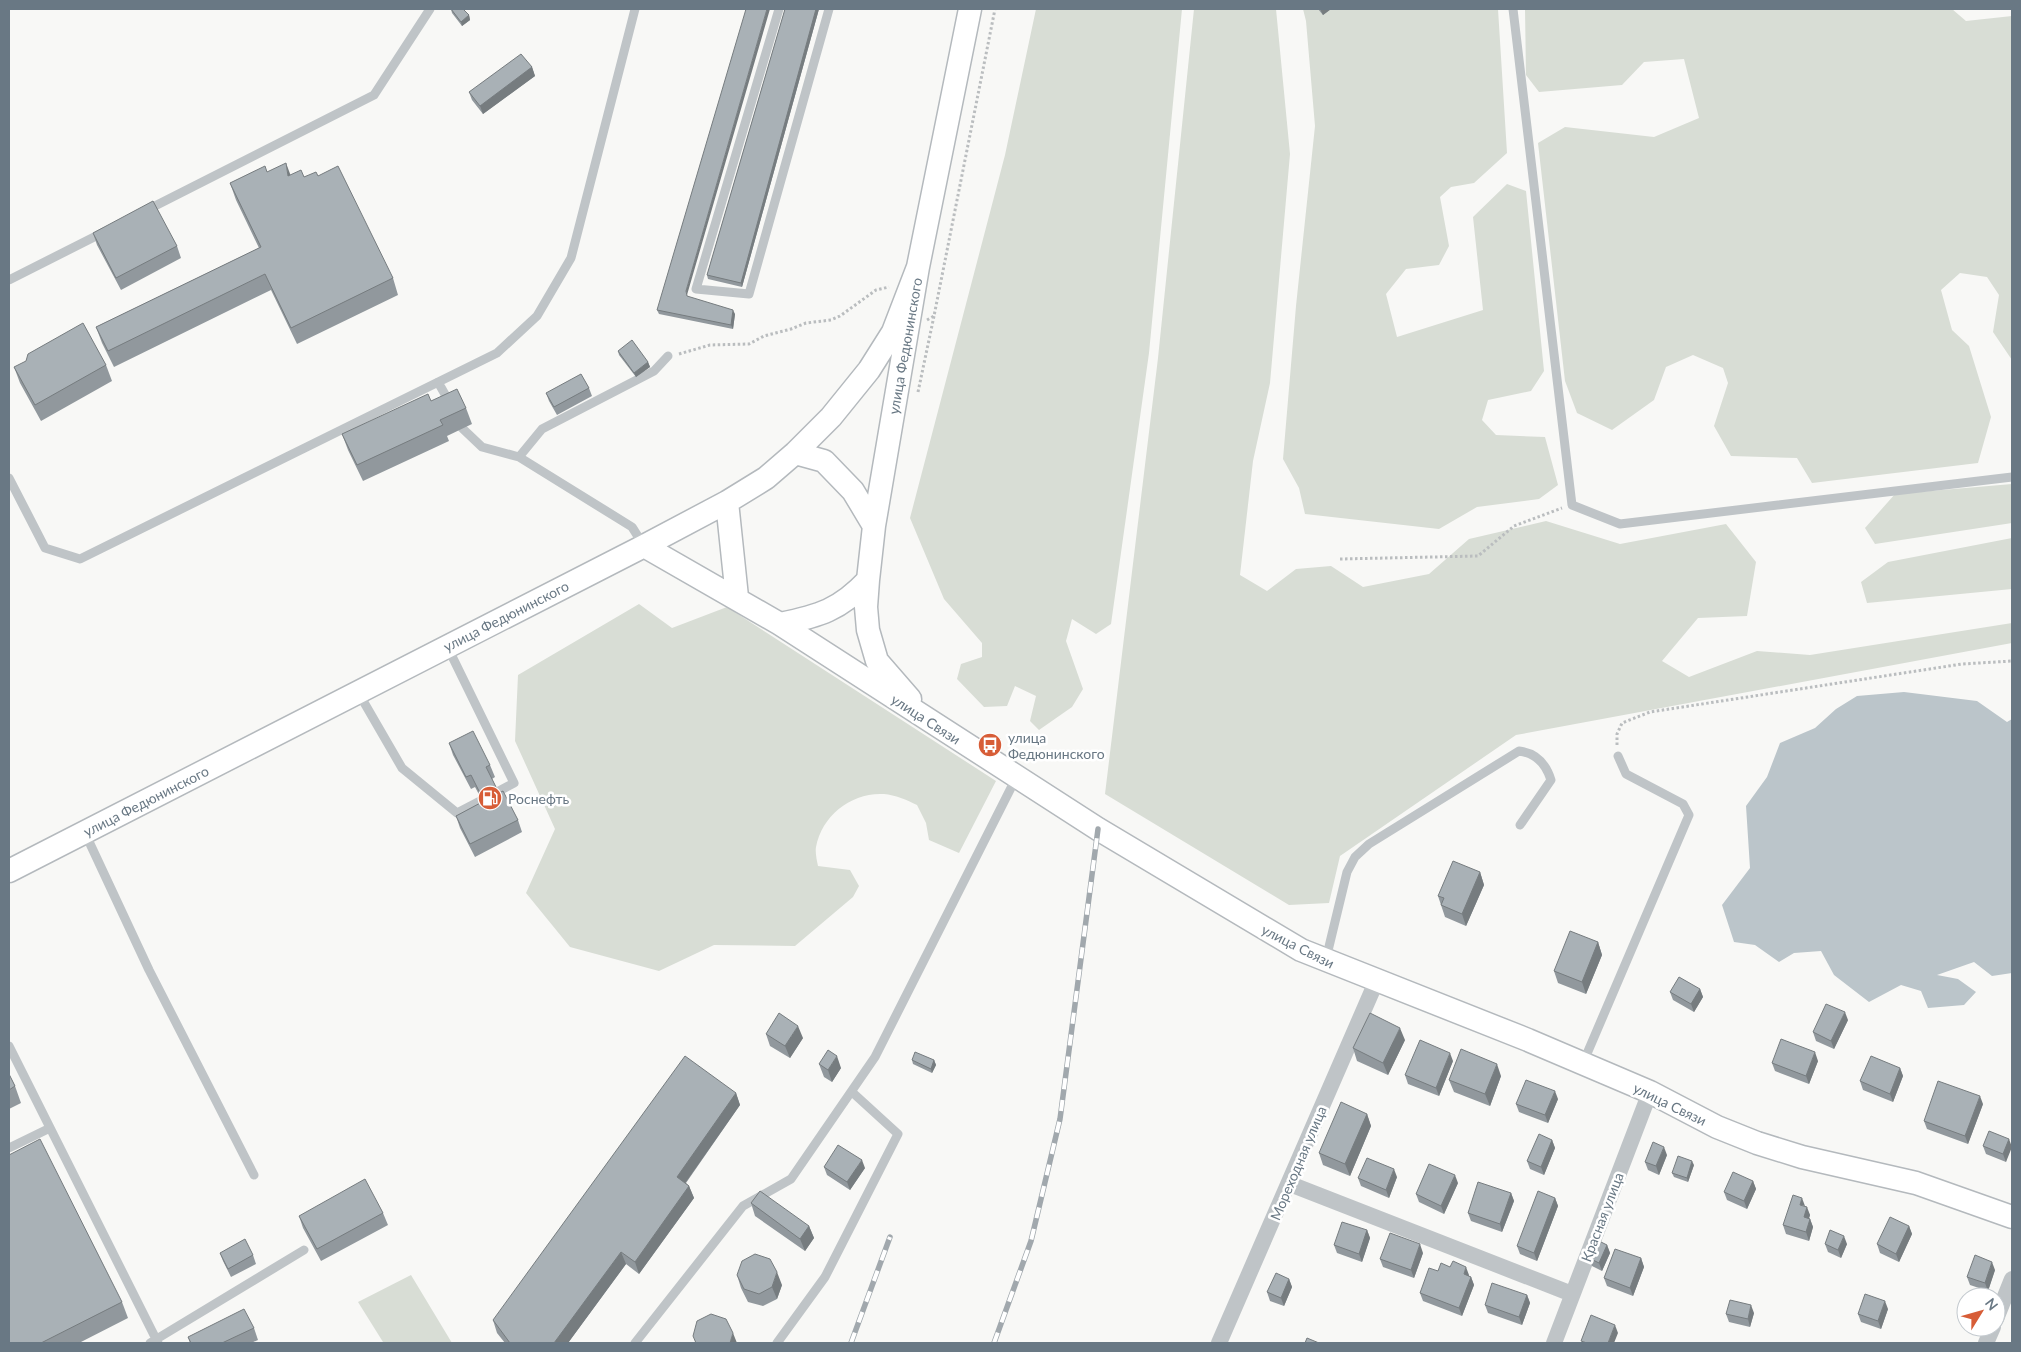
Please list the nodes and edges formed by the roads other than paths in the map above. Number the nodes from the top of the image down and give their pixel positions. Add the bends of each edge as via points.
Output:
1 (430, 9) edge
2 (635, 9) edge
3 (780, 9) edge
4 (828, 9) edge
5 (970, 9) edge
6 (1512, 9) edge
7 (134, 217) edge
8 (116, 226) edge
9 (918, 267) junction
10 (9, 280) edge
11 (668, 356) road end
12 (438, 382) junction
13 (453, 410) edge
14 (462, 428) edge
15 (795, 454) junction
16 (519, 457) junction
17 (2012, 477) edge
18 (9, 478) edge
19 (727, 502) junction
20 (874, 526) junction
21 (644, 546) junction
22 (868, 580) junction
23 (737, 597) junction
24 (780, 624) junction
25 (447, 646) junction
26 (358, 691) junction
27 (939, 728) junction
28 (1618, 756) road end
29 (1016, 778) junction
30 (497, 792) edge
31 (482, 800) edge
32 (1520, 825) dead end
33 (85, 832) junction
34 (9, 871) edge
35 (1326, 962) junction
36 (1376, 982) junction
37 (9, 1046) edge
38 (1583, 1064) junction
39 (852, 1092) junction
40 (1650, 1092) junction
41 (50, 1128) junction
42 (9, 1148) edge
43 (254, 1174) dead end
44 (1290, 1184) junction
45 (2012, 1217) edge
46 (304, 1250) dead end
47 (2012, 1279) edge
48 (1572, 1294) junction
49 (2006, 1294) edge
50 (155, 1342) edge
51 (635, 1343) edge
52 (777, 1343) edge
53 (1219, 1343) edge
54 (1554, 1343) edge

1 - 7 lane via 374,95
2 - 12 lane via 571,258 537,316 497,353
3 - 4 lane via 696,289 749,294
5 - 9 main road, улица Федюнинского
6 - 17 lane via 1572,505 1620,524
8 - 10 lane
9 - 15 main road, улица Федюнинского via 892,332 869,370
9 - 20 main road, улица Федюнинского
11 - 16 lane via 654,371 542,429
12 - 13 lane
12 - 18 lane via 80,559 45,548
14 - 16 lane via 482,447
15 - 19 main road, улица Федюнинского via 766,478
15 - 20 main road via 824,461 853,491
16 - 21 lane via 632,527
19 - 21 main road, улица Федюнинского
19 - 23 main road
20 - 22 main road, улица Федюнинского
21 - 23 main road, улица Связи
21 - 25 main road, улица Федюнинского
22 - 24 main road via 852,598 834,608
22 - 27 main road, улица Федюнинского via 866,607 878,661 895,684
23 - 24 main road, улица Связи
24 - 27 main road, улица Связи
25 - 26 main road, улица Федюнинского
25 - 30 lane via 514,783
26 - 31 lane via 402,768 457,813
26 - 33 main road, улица Федюнинского
27 - 29 main road, улица Связи
28 - 38 lane via 1626,774 1683,804 1689,814
29 - 35 main road, улица Связи via 1225,907
29 - 39 lane via 875,1057
32 - 35 lane via 1552,780 1547,767 1531,752 1519,751 1368,844 1355,857 1347,872
33 - 34 main road, улица Федюнинского
33 - 43 lane via 148,970
35 - 36 main road, улица Связи
36 - 38 main road, улица Связи
36 - 44 street, Мореходная улица
37 - 41 lane
38 - 40 main road, улица Связи
39 - 51 lane via 791,1179 742,1206
39 - 52 lane via 898,1134 825,1277
40 - 45 main road, улица Связи via 1717,1127 1757,1143 1916,1183
40 - 48 street, Красная улица
41 - 42 lane
41 - 50 lane
44 - 48 street
44 - 53 street, Мореходная улица
46 - 50 lane
47 - 49 street
48 - 54 street, Красная улица

